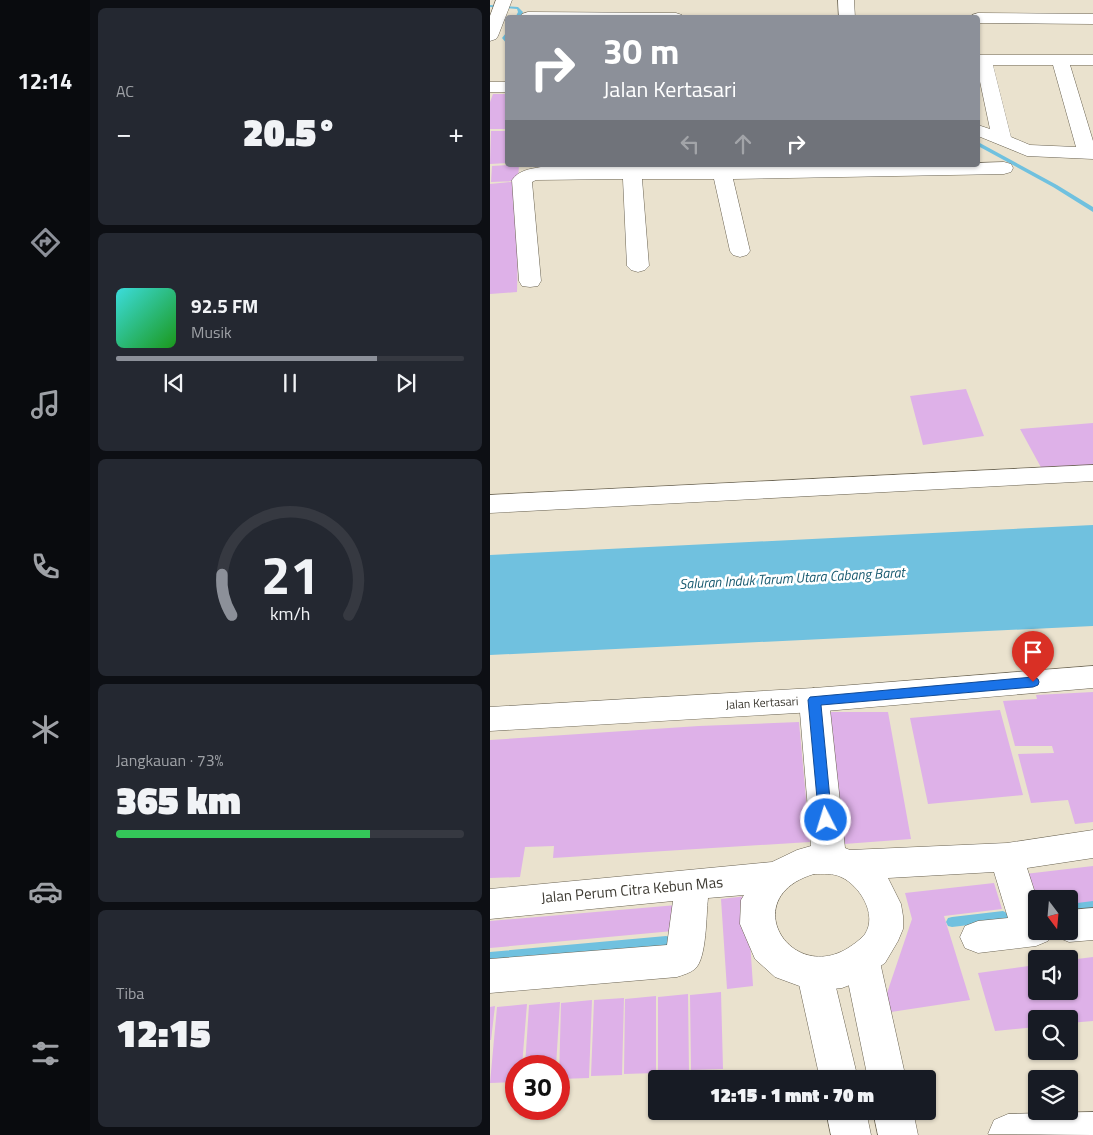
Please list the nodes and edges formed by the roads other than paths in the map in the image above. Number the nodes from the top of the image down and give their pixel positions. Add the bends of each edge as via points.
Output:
1 (677, 0) edge
2 (846, 0) edge
3 (1016, 0) edge
4 (499, 9) edge
5 (675, 15) edge
6 (847, 15) edge
7 (980, 18) edge
8 (1021, 18) junction
9 (1093, 19) edge
10 (490, 36) edge
11 (980, 60) edge
12 (1034, 60) junction
13 (1060, 60) junction
14 (1093, 60) edge
15 (490, 87) edge
16 (505, 88) edge
17 (980, 131) edge
18 (1002, 139) junction
19 (1090, 152) edge
20 (857, 167) edge
21 (1004, 168) dead end
22 (645, 170) edge
23 (722, 172) junction
24 (740, 251) dead end
25 (638, 266) dead end
26 (530, 281) dead end
27 (1093, 473) edge
28 (490, 504) edge
29 (1093, 677) edge
30 (814, 700) junction
31 (490, 719) edge
32 (1093, 844) edge
33 (1007, 856) junction
34 (840, 862) junction
35 (773, 877) junction
36 (692, 884) junction
37 (490, 904) edge
38 (1028, 916) edge
39 (1093, 924) edge
40 (1078, 925) edge
41 (1028, 931) edge
42 (978, 937) dead end
43 (862, 962) junction
44 (815, 975) junction
45 (490, 976) edge
46 (837, 1070) edge
47 (884, 1070) edge
48 (848, 1120) edge
49 (895, 1120) edge
50 (1093, 1132) edge
51 (1008, 1134) dead end
52 (851, 1135) edge
53 (898, 1135) edge

1 - 5 street
2 - 6 street
3 - 8 street
4 - 10 street
7 - 8 street
8 - 9 street
8 - 12 street
11 - 12 street
11 - 18 street
12 - 13 street
13 - 14 street
13 - 19 street
15 - 16 street
17 - 18 street
18 - 19 street via 1027,150
20 - 21 street
20 - 23 street
22 - 23 street
22 - 25 street
22 - 26 street via 541,173 522,180
23 - 24 street
27 - 28 street
29 - 30 street, Jalan Kertasari
30 - 31 street, Jalan Kertasari
30 - 34 street
32 - 33 street, Jalan Perum Citra Kebun Mas
33 - 34 street, Jalan Perum Citra Kebun Mas
33 - 38 street
34 - 35 street, Jalan Perum Citra Kebun Mas via 809,860
34 - 43 street, Jalan Perum Citra Kebun Mas via 867,876 880,892 886,910 885,929 877,947
35 - 36 street, Jalan Perum Citra Kebun Mas
35 - 44 street, Jalan Perum Citra Kebun Mas via 762,892 756,910 757,928 765,946 780,960
36 - 37 street, Jalan Perum Citra Kebun Mas
36 - 45 street via 684,956 677,961
39 - 40 street
41 - 42 street
43 - 44 street, Jalan Perum Citra Kebun Mas via 842,971
43 - 47 street
44 - 46 street
48 - 52 street
49 - 53 street
50 - 51 street

